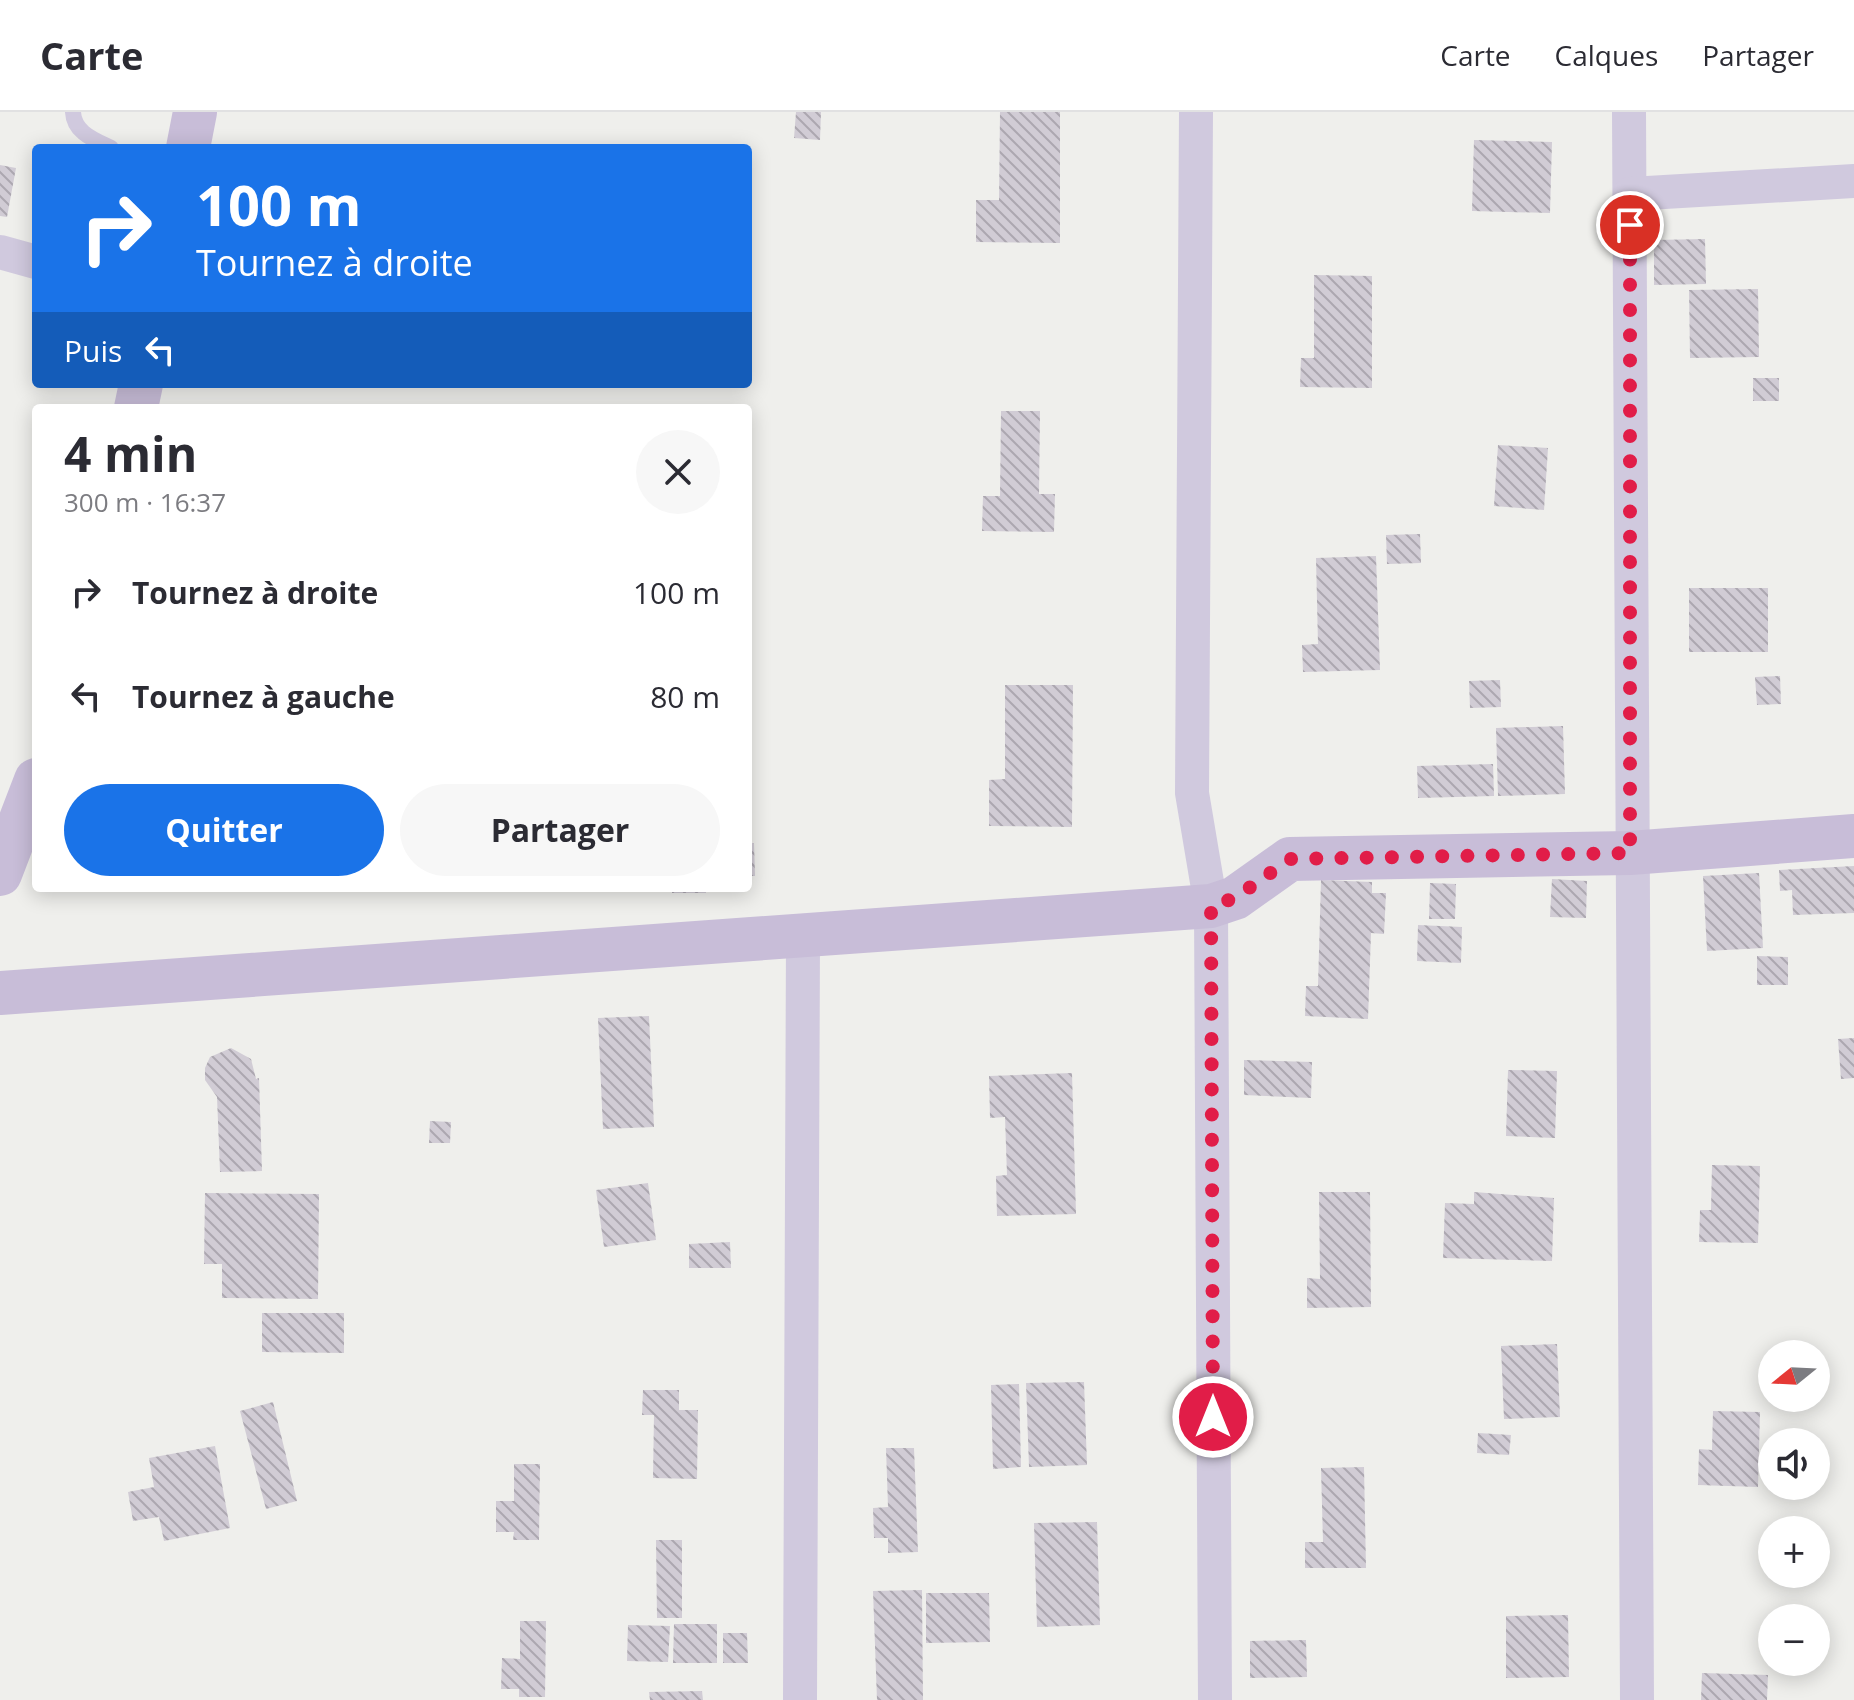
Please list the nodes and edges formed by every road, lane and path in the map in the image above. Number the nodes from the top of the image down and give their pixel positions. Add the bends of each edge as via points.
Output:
1 (73, 112) edge
2 (195, 112) edge
3 (1196, 112) edge
4 (1629, 112) edge
5 (102, 144) edge
6 (189, 144) edge
7 (1854, 181) edge
8 (1630, 194) junction
9 (0, 252) edge
10 (32, 261) edge
11 (32, 790) edge
12 (1854, 836) edge
13 (1630, 853) junction
14 (0, 874) edge
15 (1211, 906) junction
16 (803, 938) junction
17 (0, 993) edge
18 (800, 1700) edge
19 (1215, 1700) edge
20 (1637, 1700) edge

1 - 5 lane via 85,136
2 - 6 street
3 - 15 street via 1192,793
4 - 8 street
7 - 8 street
8 - 13 street
9 - 10 street
11 - 14 street
12 - 13 street
13 - 15 street via 1290,859 1235,898
13 - 20 street
15 - 16 street
15 - 19 street
16 - 17 street
16 - 18 street

